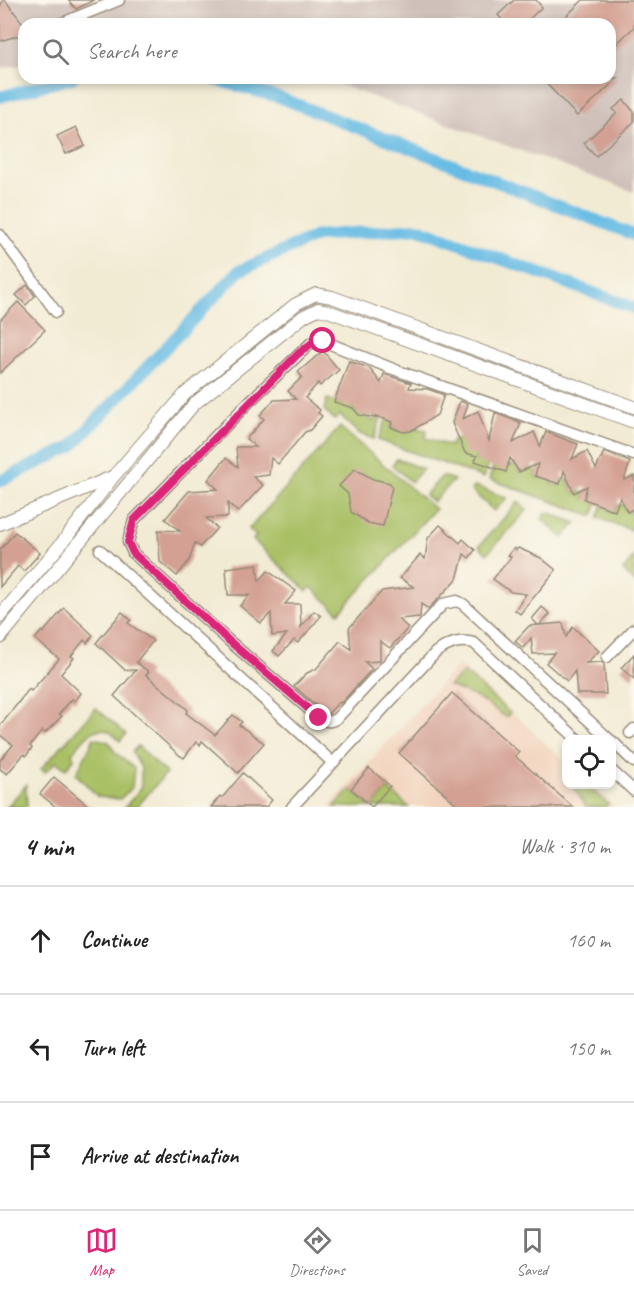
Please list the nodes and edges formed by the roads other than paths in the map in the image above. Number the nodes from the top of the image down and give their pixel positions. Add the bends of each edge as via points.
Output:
1 (119, 0) edge
2 (75, 18) edge
3 (0, 235) edge
4 (56, 312) dead end
5 (634, 407) edge
6 (634, 422) edge
7 (634, 455) edge
8 (136, 474) junction
9 (113, 477) junction
10 (0, 524) edge
11 (100, 550) dead end
12 (0, 616) edge
13 (634, 629) edge
14 (0, 638) edge
15 (228, 640) junction
16 (214, 655) junction
17 (608, 657) dead end
18 (573, 735) edge
19 (605, 735) edge
20 (616, 745) edge
21 (332, 762) junction
22 (634, 762) edge
23 (616, 775) edge
24 (634, 791) edge
25 (292, 807) edge

1 - 2 street
3 - 4 street
5 - 9 street via 316,294 296,304 185,394
6 - 8 street via 318,309 194,404
7 - 15 street via 323,341 312,343 134,520 129,534 133,553
8 - 9 street
8 - 14 street
9 - 10 street
9 - 12 street
11 - 16 street
13 - 17 street
15 - 16 street
15 - 19 street via 319,718 332,722 443,604 457,601
16 - 21 street
18 - 21 street via 474,643 464,641 436,652
20 - 22 street
21 - 25 street
23 - 24 street

